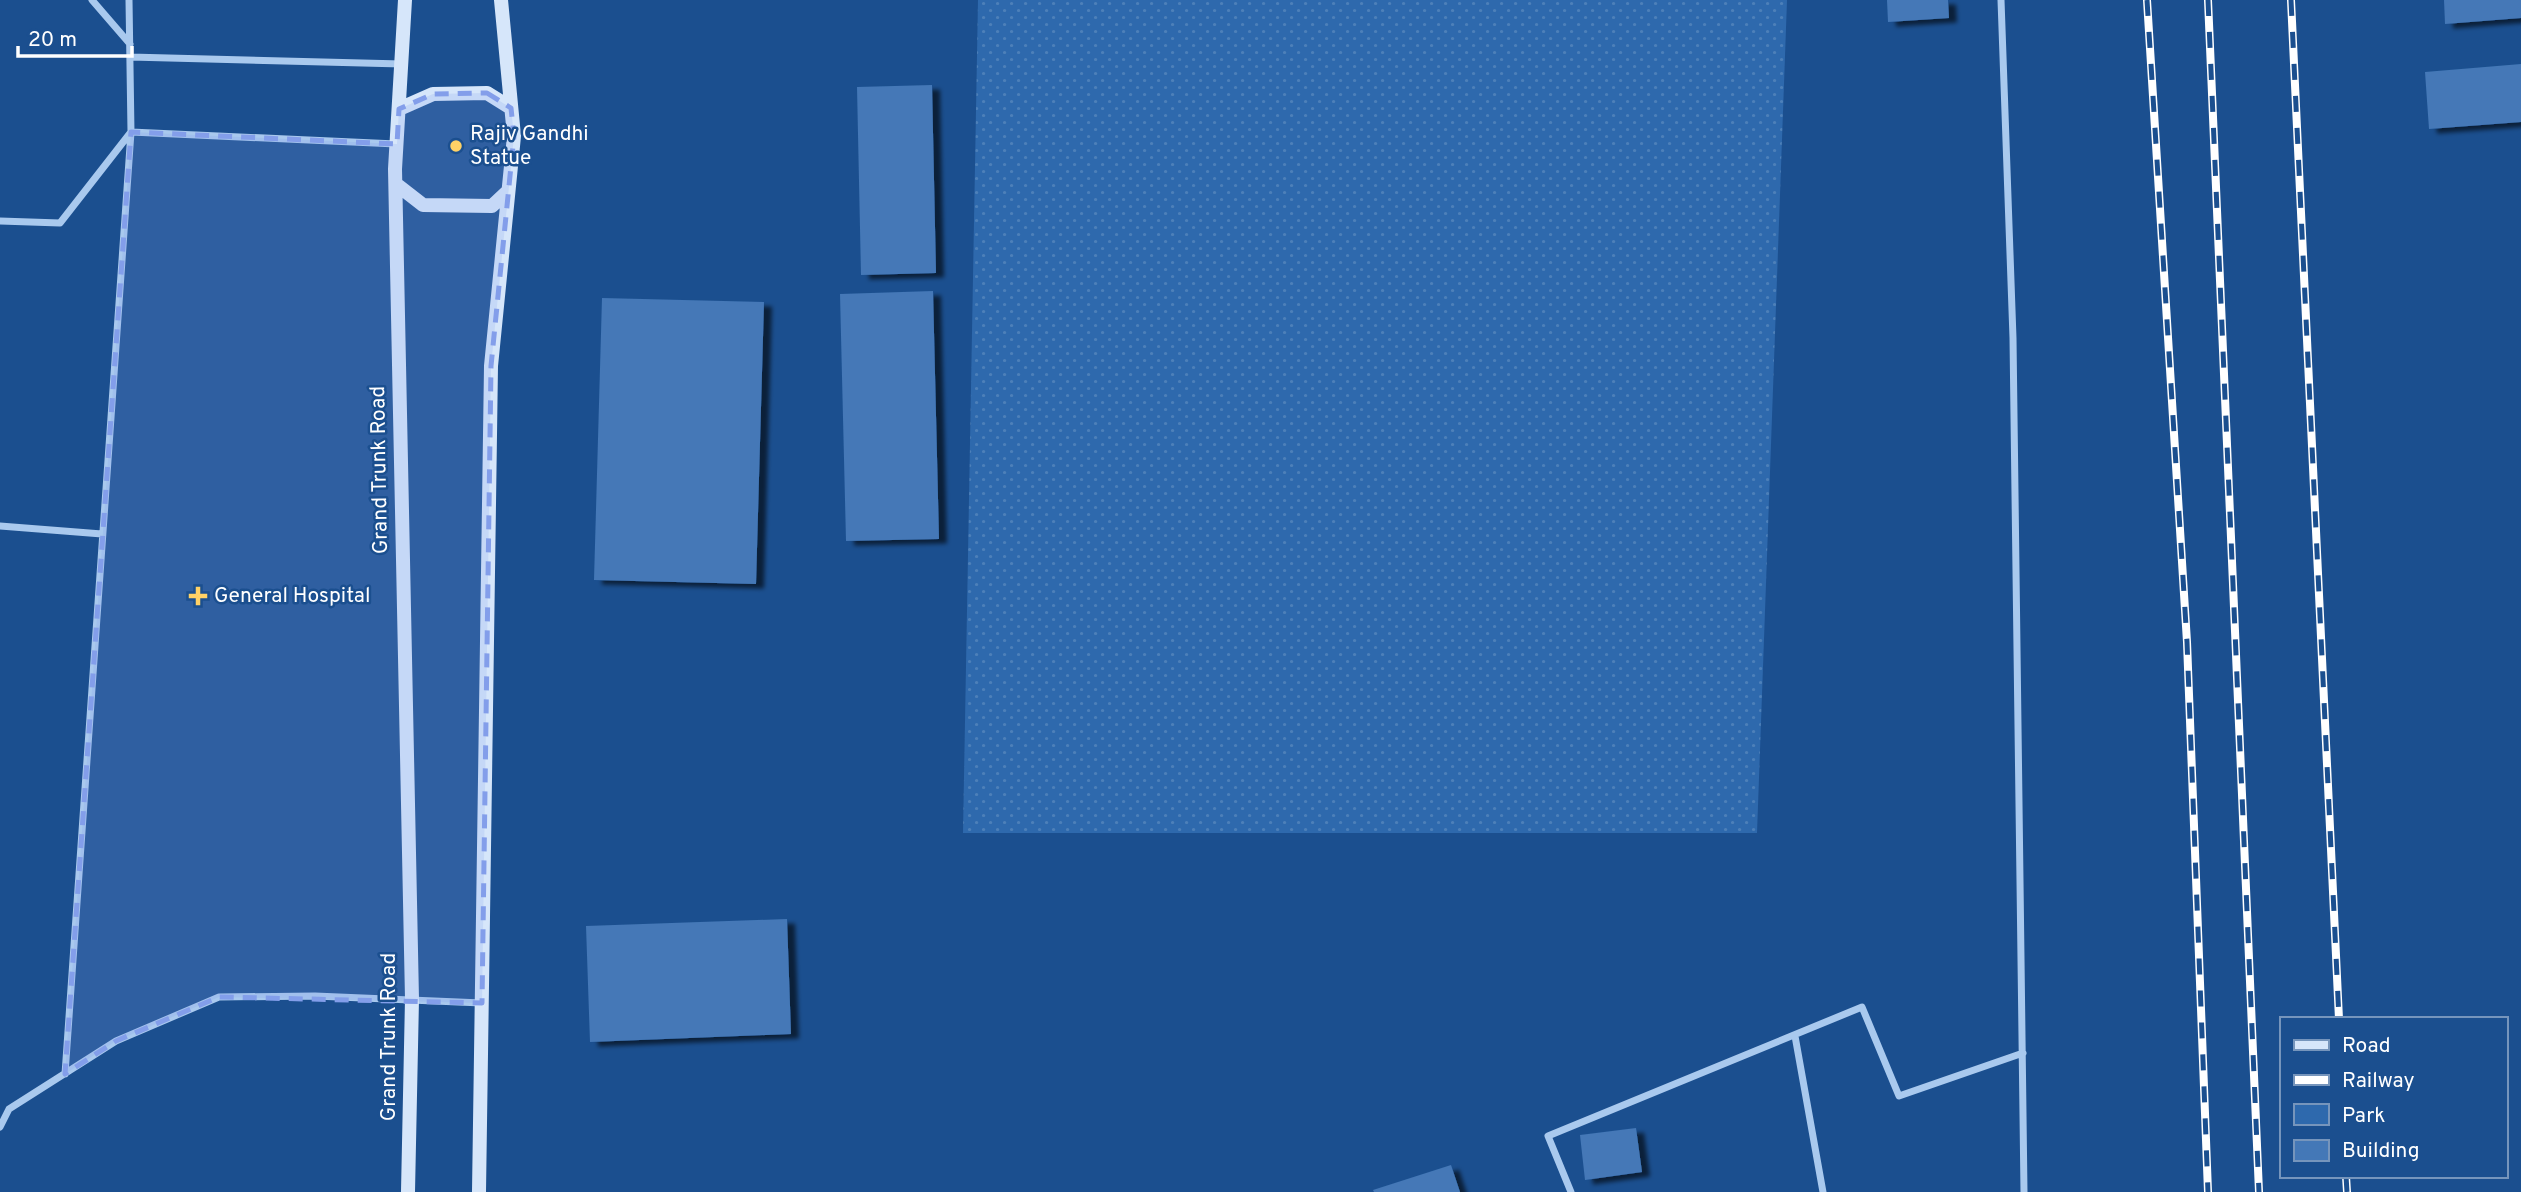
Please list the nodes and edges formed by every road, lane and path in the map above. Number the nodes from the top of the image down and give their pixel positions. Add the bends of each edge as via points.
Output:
1 (92, 0) edge
2 (129, 0) edge
3 (405, 0) edge
4 (501, 0) edge
5 (2001, 0) edge
6 (130, 44) junction
7 (130, 57) junction
8 (402, 64) junction
9 (511, 108) junction
10 (399, 109) junction
11 (131, 132) junction
12 (397, 144) junction
13 (396, 184) junction
14 (508, 191) junction
15 (0, 221) edge
16 (0, 526) edge
17 (102, 534) junction
18 (412, 999) junction
19 (482, 1003) junction
20 (1795, 1036) junction
21 (2023, 1053) junction
22 (65, 1074) junction
23 (0, 1127) edge
24 (408, 1192) edge
25 (479, 1192) edge
26 (1572, 1192) edge
27 (1823, 1192) edge
28 (2025, 1192) edge

1 - 6 street
2 - 6 street
3 - 8 main road, Grand Trunk Road
4 - 9 main road
5 - 21 street via 2013,338
6 - 7 street
7 - 8 street
7 - 11 street
8 - 10 main road, Grand Trunk Road
9 - 10 main road via 487,93 433,94
9 - 14 main road via 514,136
10 - 12 main road, Grand Trunk Road
11 - 12 street
11 - 15 street via 60,223
11 - 17 street
12 - 13 main road, Grand Trunk Road
13 - 14 main road via 423,205 492,206
13 - 18 main road, Grand Trunk Road
14 - 19 main road via 491,366
16 - 17 street
17 - 22 street
18 - 19 street
18 - 22 street via 219,997 116,1041
18 - 24 main road, Grand Trunk Road
19 - 25 main road
20 - 21 street via 1862,1007 1899,1096
20 - 26 street via 1548,1136
20 - 27 street
21 - 28 street
22 - 23 street via 9,1110

